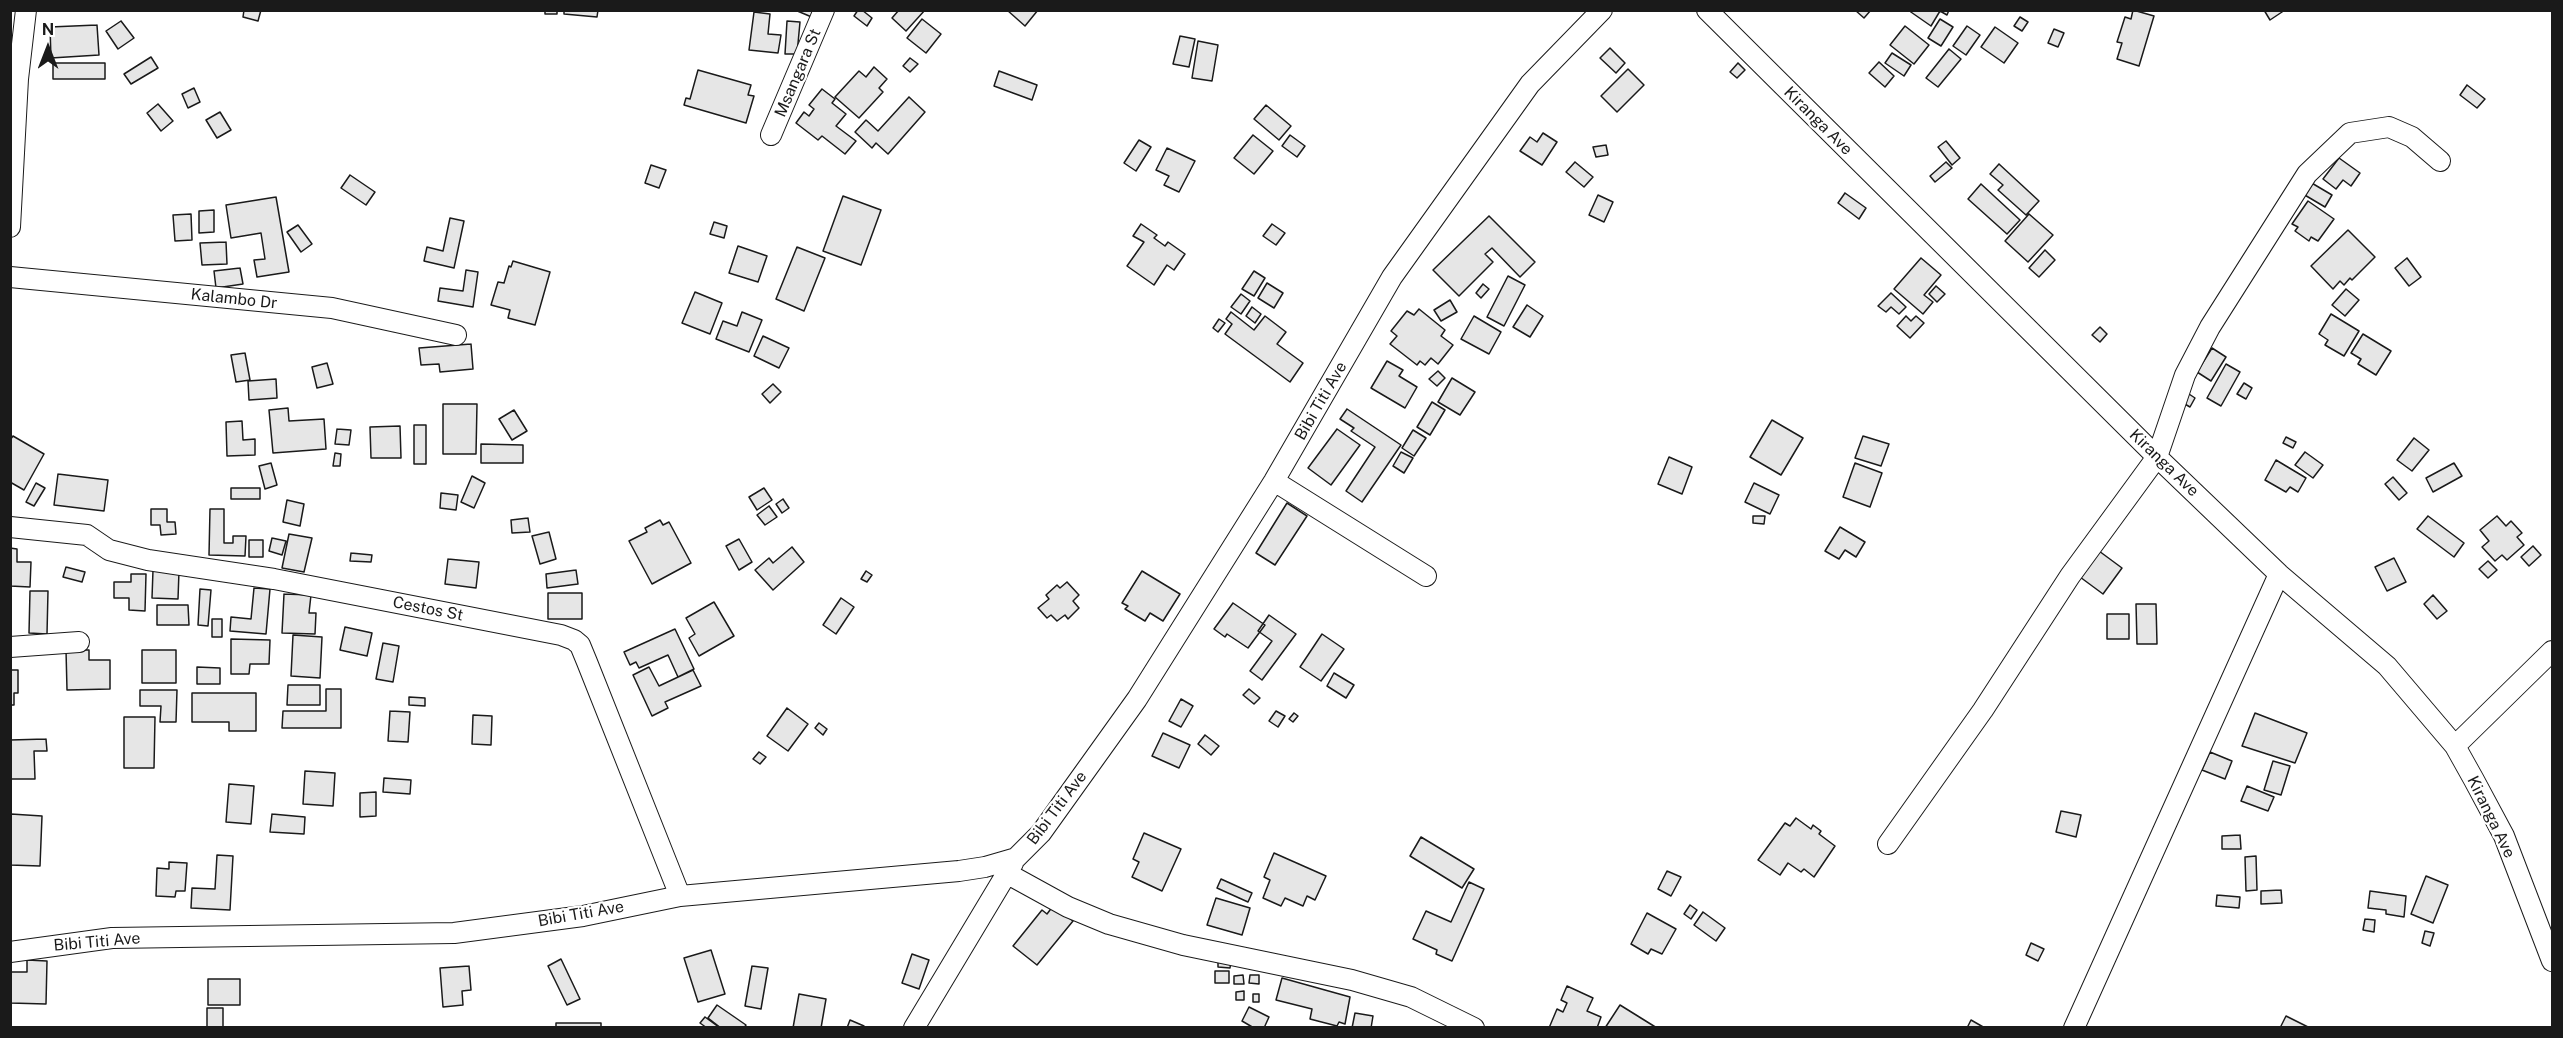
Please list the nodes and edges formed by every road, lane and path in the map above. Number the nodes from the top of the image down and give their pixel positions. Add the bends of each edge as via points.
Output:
1 (26, 10) edge
2 (824, 10) edge
3 (1602, 10) edge
4 (1707, 10) edge
5 (771, 135) dead end
6 (2440, 160) dead end
7 (10, 227) edge
8 (10, 277) edge
9 (456, 335) dead end
10 (2157, 457) junction
11 (1274, 481) junction
12 (10, 527) edge
13 (2279, 574) junction
14 (1426, 576) dead end
15 (80, 642) dead end
16 (10, 647) edge
17 (2553, 651) edge
18 (2455, 746) junction
19 (1888, 844) dead end
20 (1012, 866) junction
21 (680, 896) junction
22 (10, 952) edge
23 (2553, 961) edge
24 (914, 1028) edge
25 (1474, 1028) edge
26 (2074, 1028) edge

1 - 7 street
2 - 5 street, Msangara St
3 - 11 street, Bibi Titi Ave via 1530,84 1428,224 1392,277
4 - 10 street, Kiranga Ave
6 - 10 street via 2412,137 2389,127 2350,133 2307,174 2205,336 2185,375
8 - 9 street, Kalambo Dr via 332,309
10 - 13 street, Kiranga Ave
10 - 19 street via 2070,576 1983,710
11 - 14 street
11 - 20 street, Bibi Titi Ave via 1137,699 1041,833
12 - 21 street, Cestos St via 87,535 109,550 148,560 274,579 574,640 588,662
13 - 18 street, Kiranga Ave via 2387,666
13 - 26 street
15 - 16 street
17 - 18 street
18 - 23 street, Kiranga Ave via 2504,837
20 - 21 street, Bibi Titi Ave
20 - 24 street
20 - 25 street via 1068,907 1109,924 1183,945 1352,980 1411,998
21 - 22 street, Bibi Titi Ave via 583,916 454,933 112,938

